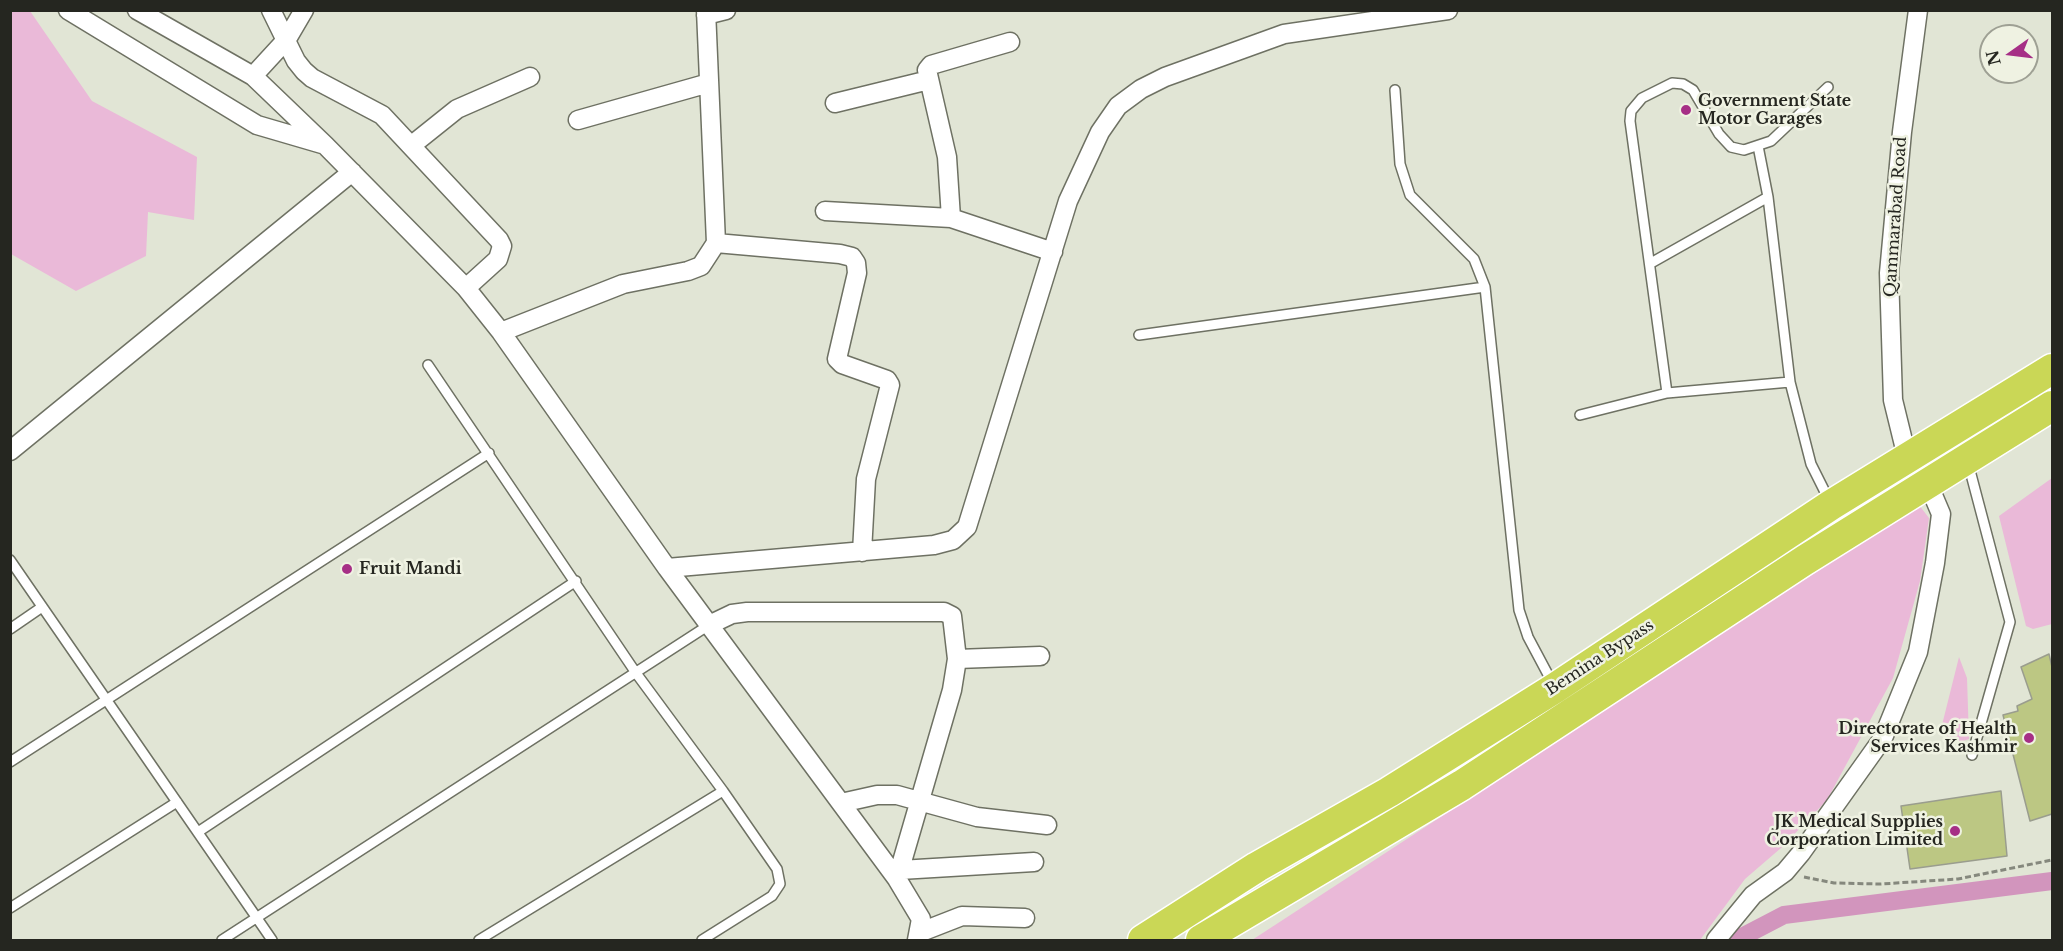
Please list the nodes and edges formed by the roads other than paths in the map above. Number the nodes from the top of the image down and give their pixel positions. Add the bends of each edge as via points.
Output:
1 (68, 10) edge
2 (137, 10) edge
3 (270, 10) edge
4 (304, 10) edge
5 (726, 10) edge
6 (1448, 10) edge
7 (1918, 10) edge
8 (706, 13) edge
9 (287, 39) junction
10 (1010, 42) dead end
11 (253, 76) junction
12 (530, 77) dead end
13 (929, 80) junction
14 (709, 83) junction
15 (1828, 87) dead end
16 (1395, 90) dead end
17 (835, 103) dead end
18 (579, 120) dead end
19 (412, 145) junction
20 (326, 146) junction
21 (1758, 146) junction
22 (352, 172) junction
23 (1768, 197) junction
24 (825, 211) dead end
25 (951, 218) junction
26 (716, 243) junction
27 (1053, 252) junction
28 (1651, 263) junction
29 (1485, 287) junction
30 (466, 288) junction
31 (501, 332) junction
32 (1139, 335) dead end
33 (428, 365) dead end
34 (2052, 369) edge
35 (1790, 382) junction
36 (1667, 393) junction
37 (2052, 406) edge
38 (1580, 415) dead end
39 (10, 451) edge
40 (489, 453) junction
41 (1912, 455) junction
42 (1966, 458) junction
43 (1927, 481) junction
44 (1831, 505) junction
45 (862, 552) junction
46 (10, 560) edge
47 (667, 568) junction
48 (576, 580) junction
49 (42, 607) junction
50 (710, 625) junction
51 (10, 629) edge
52 (1040, 656) dead end
53 (957, 659) junction
54 (636, 673) junction
55 (1555, 688) junction
56 (106, 699) junction
57 (1971, 755) dead end
58 (10, 762) edge
59 (723, 791) junction
60 (919, 800) junction
61 (177, 802) junction
62 (841, 803) junction
63 (1047, 825) dead end
64 (198, 832) junction
65 (1034, 862) dead end
66 (898, 875) junction
67 (10, 908) edge
68 (1025, 918) dead end
69 (257, 919) junction
70 (919, 936) edge
71 (222, 940) edge
72 (272, 940) edge
73 (479, 940) edge
74 (702, 940) edge
75 (1143, 940) edge
76 (1200, 940) edge
77 (1716, 940) edge

1 - 20 street via 257,125
2 - 11 street
3 - 9 street
4 - 9 street
5 - 8 street
6 - 27 street via 1284,34 1201,62 1140,89 1118,106 1100,132 1068,201
7 - 41 street, Qammarabad Road via 1889,273 1893,400 1904,445
8 - 14 street
9 - 11 street
9 - 19 street via 297,62 312,78 371,107
10 - 13 street via 931,65 927,70
11 - 20 street
12 - 19 street via 457,109
13 - 17 street
13 - 25 street via 947,157
14 - 18 street
14 - 26 street
15 - 21 lane via 1783,132
16 - 29 lane via 1400,164 1410,195 1474,259
19 - 30 street via 502,246 498,259
20 - 22 street
21 - 23 lane
21 - 28 lane via 1744,150 1731,147 1693,90 1683,84 1672,83 1636,103 1630,121
22 - 30 street
22 - 39 street
23 - 28 lane
23 - 35 lane
24 - 25 street
25 - 27 street
26 - 31 street via 696,269 623,284
26 - 45 street via 840,254 852,257 856,263 837,359 887,380 890,385 866,479
27 - 45 street via 967,527 953,540 933,546
28 - 36 lane
29 - 32 lane
29 - 55 lane via 1519,610 1528,637
30 - 31 street
31 - 47 street
33 - 40 lane
34 - 41 highway, Bemina Bypass
35 - 36 lane
35 - 44 lane via 1811,464
36 - 38 lane
37 - 42 highway, Bemina Bypass
40 - 48 lane
40 - 56 lane
41 - 44 highway, Bemina Bypass
42 - 43 highway, Bemina Bypass
42 - 57 lane via 2010,622
43 - 76 highway, Bemina Bypass via 1462,785
43 - 77 street via 1941,514 1935,564 1918,652 1883,738 1785,872 1752,895
44 - 55 highway, Bemina Bypass
45 - 47 street
46 - 49 lane
47 - 50 street
48 - 54 lane
48 - 64 lane
49 - 51 lane
49 - 56 lane
50 - 53 street via 732,614 747,612 944,612 952,616
50 - 54 lane
50 - 62 street
52 - 53 street
53 - 60 street via 942,732
54 - 59 lane
54 - 69 lane
55 - 75 highway, Bemina Bypass
56 - 58 lane
56 - 61 lane
59 - 73 lane
59 - 74 lane via 777,869 780,884 772,896
60 - 62 street via 877,795
60 - 63 street via 977,818
60 - 66 street
61 - 64 lane
61 - 67 lane
62 - 66 street
64 - 69 lane
65 - 66 street
66 - 70 street via 921,920
68 - 70 street via 962,916
69 - 71 lane
69 - 72 lane

